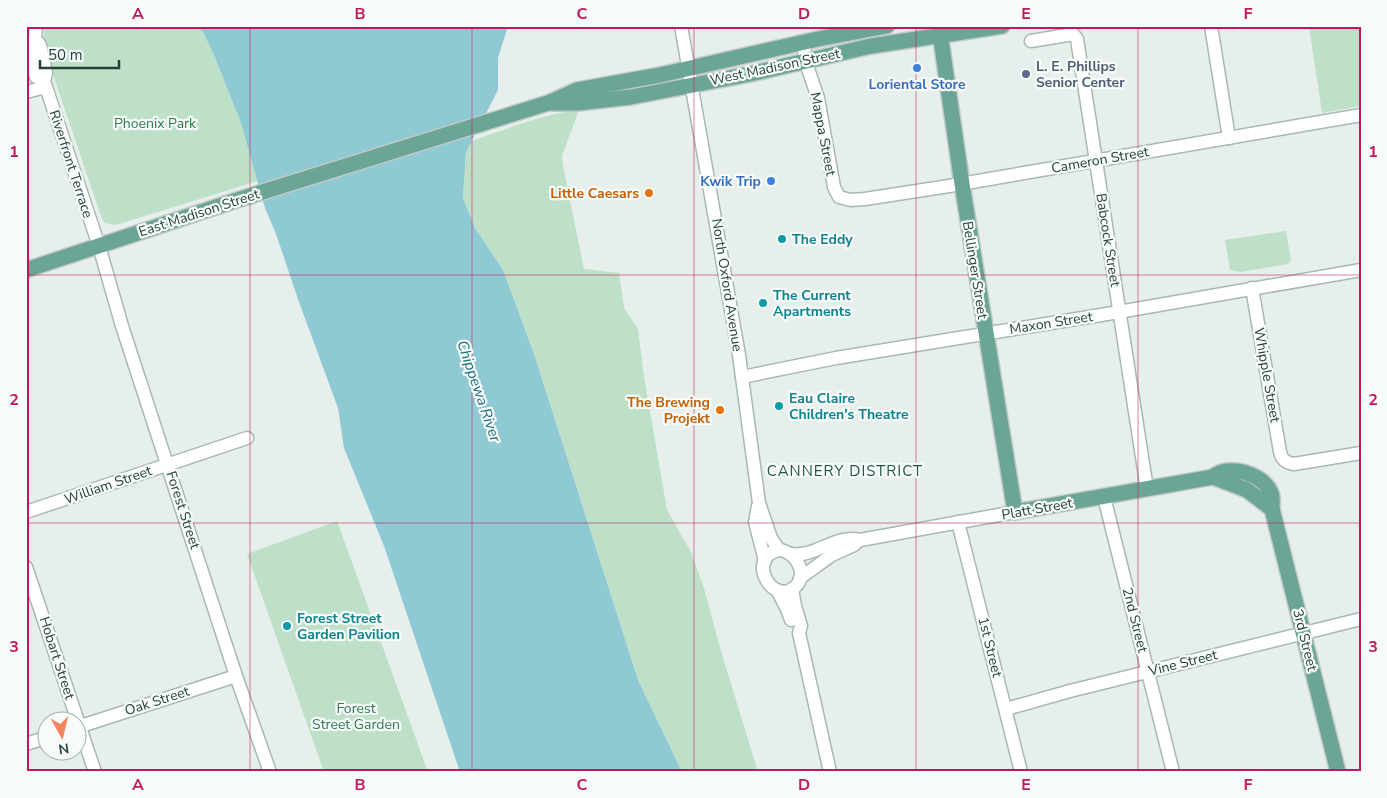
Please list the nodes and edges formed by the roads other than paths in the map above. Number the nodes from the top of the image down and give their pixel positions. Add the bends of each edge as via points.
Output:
1 (681, 26) edge
2 (887, 26) edge
3 (1002, 26) edge
4 (1211, 26) edge
5 (940, 31) edge
6 (36, 33) edge
7 (1031, 41) dead end
8 (804, 42) junction
9 (805, 60) junction
10 (688, 69) junction
11 (45, 84) junction
12 (691, 85) junction
13 (26, 92) edge
14 (548, 103) junction
15 (1361, 115) edge
16 (1229, 138) junction
17 (373, 158) joint
18 (1096, 161) junction
19 (962, 184) junction
20 (839, 197) joint
21 (99, 246) junction
22 (26, 270) edge
23 (1361, 270) edge
24 (1252, 288) junction
25 (1120, 312) junction
26 (985, 334) junction
27 (742, 377) junction
28 (246, 438) dead end
29 (1361, 453) edge
30 (168, 464) junction
31 (1250, 483) joint
32 (1147, 489) junction
33 (1104, 497) junction
34 (759, 503) junction
35 (26, 512) edge
36 (1015, 512) junction
37 (958, 522) junction
38 (860, 540) junction
39 (785, 552) junction
40 (765, 560) junction
41 (26, 567) edge
42 (796, 583) junction
43 (777, 590) junction
44 (1361, 619) edge
45 (799, 632) junction
46 (1304, 634) junction
47 (1148, 672) junction
48 (236, 676) junction
49 (1006, 709) junction
50 (72, 710) edge
51 (88, 724) edge
52 (38, 740) edge
53 (26, 744) edge
54 (88, 753) edge
55 (95, 772) edge
56 (270, 772) edge
57 (830, 772) edge
58 (1021, 772) edge
59 (1173, 772) edge
60 (1338, 772) edge

1 - 10 street, North Oxford Avenue
2 - 8 main road, West Madison Street
3 - 5 main road, West Madison Street
4 - 16 street
5 - 9 main road, West Madison Street
5 - 19 main road, Bellinger Street
6 - 11 street, Riverfront Terrace via 30,45 31,61 36,77
7 - 18 street, Babcock Street via 1076,36
8 - 9 street, Mappa Street
8 - 10 main road, West Madison Street
9 - 12 main road, West Madison Street
9 - 20 street, Mappa Street via 818,98 834,187
10 - 12 street, North Oxford Avenue
10 - 14 main road, West Madison Street via 577,90
11 - 13 street
11 - 21 street, Riverfront Terrace
12 - 14 main road, West Madison Street via 607,101
12 - 27 street, North Oxford Avenue
14 - 17 main road, West Madison Street
15 - 16 street, Cameron Street
16 - 18 street, Cameron Street
17 - 21 main road, East Madison Street
18 - 19 street, Cameron Street
18 - 25 street, Babcock Street
19 - 20 street, Cameron Street via 865,199
19 - 26 main road, Bellinger Street
21 - 22 main road, East Madison Street
21 - 30 street, Forest Street
23 - 24 street, Maxon Street
24 - 25 street, Maxon Street
24 - 29 street, Whipple Street via 1283,460 1294,464
25 - 26 street, Maxon Street
25 - 32 street, Babcock Street
26 - 27 street, Maxon Street
26 - 36 main road, Bellinger Street
27 - 34 street, North Oxford Avenue
28 - 30 street, William Street
30 - 35 street, William Street
30 - 48 street, Forest Street
31 - 32 main road, Platt Street via 1233,470 1225,470 1214,477
31 - 46 main road, 3rd Street via 1266,486 1272,494 1272,509
32 - 33 main road, Platt Street
33 - 36 main road, Platt Street
33 - 47 street, 2nd Street
34 - 39 street, North Oxford Avenue via 771,538
34 - 40 street, North Oxford Avenue via 755,522
36 - 37 street, Platt Street
37 - 38 street, Platt Street
37 - 49 street, 1st Street
38 - 39 street, Platt Street via 851,538 807,554
38 - 42 street, Platt Street via 832,555
39 - 40 street via 768,555
39 - 42 street via 799,565
40 - 43 street via 766,581
41 - 50 street, Hobart Street
42 - 43 street
42 - 45 street via 795,606 802,626
43 - 45 street via 794,628
44 - 46 street, Vine Street
45 - 57 street
46 - 47 street, Vine Street
46 - 60 main road, 3rd Street
47 - 49 street, Vine Street
47 - 59 street, 2nd Street
48 - 51 street, Oak Street
48 - 56 street, Forest Street
49 - 58 street, 1st Street
52 - 53 street
54 - 55 street, Hobart Street

